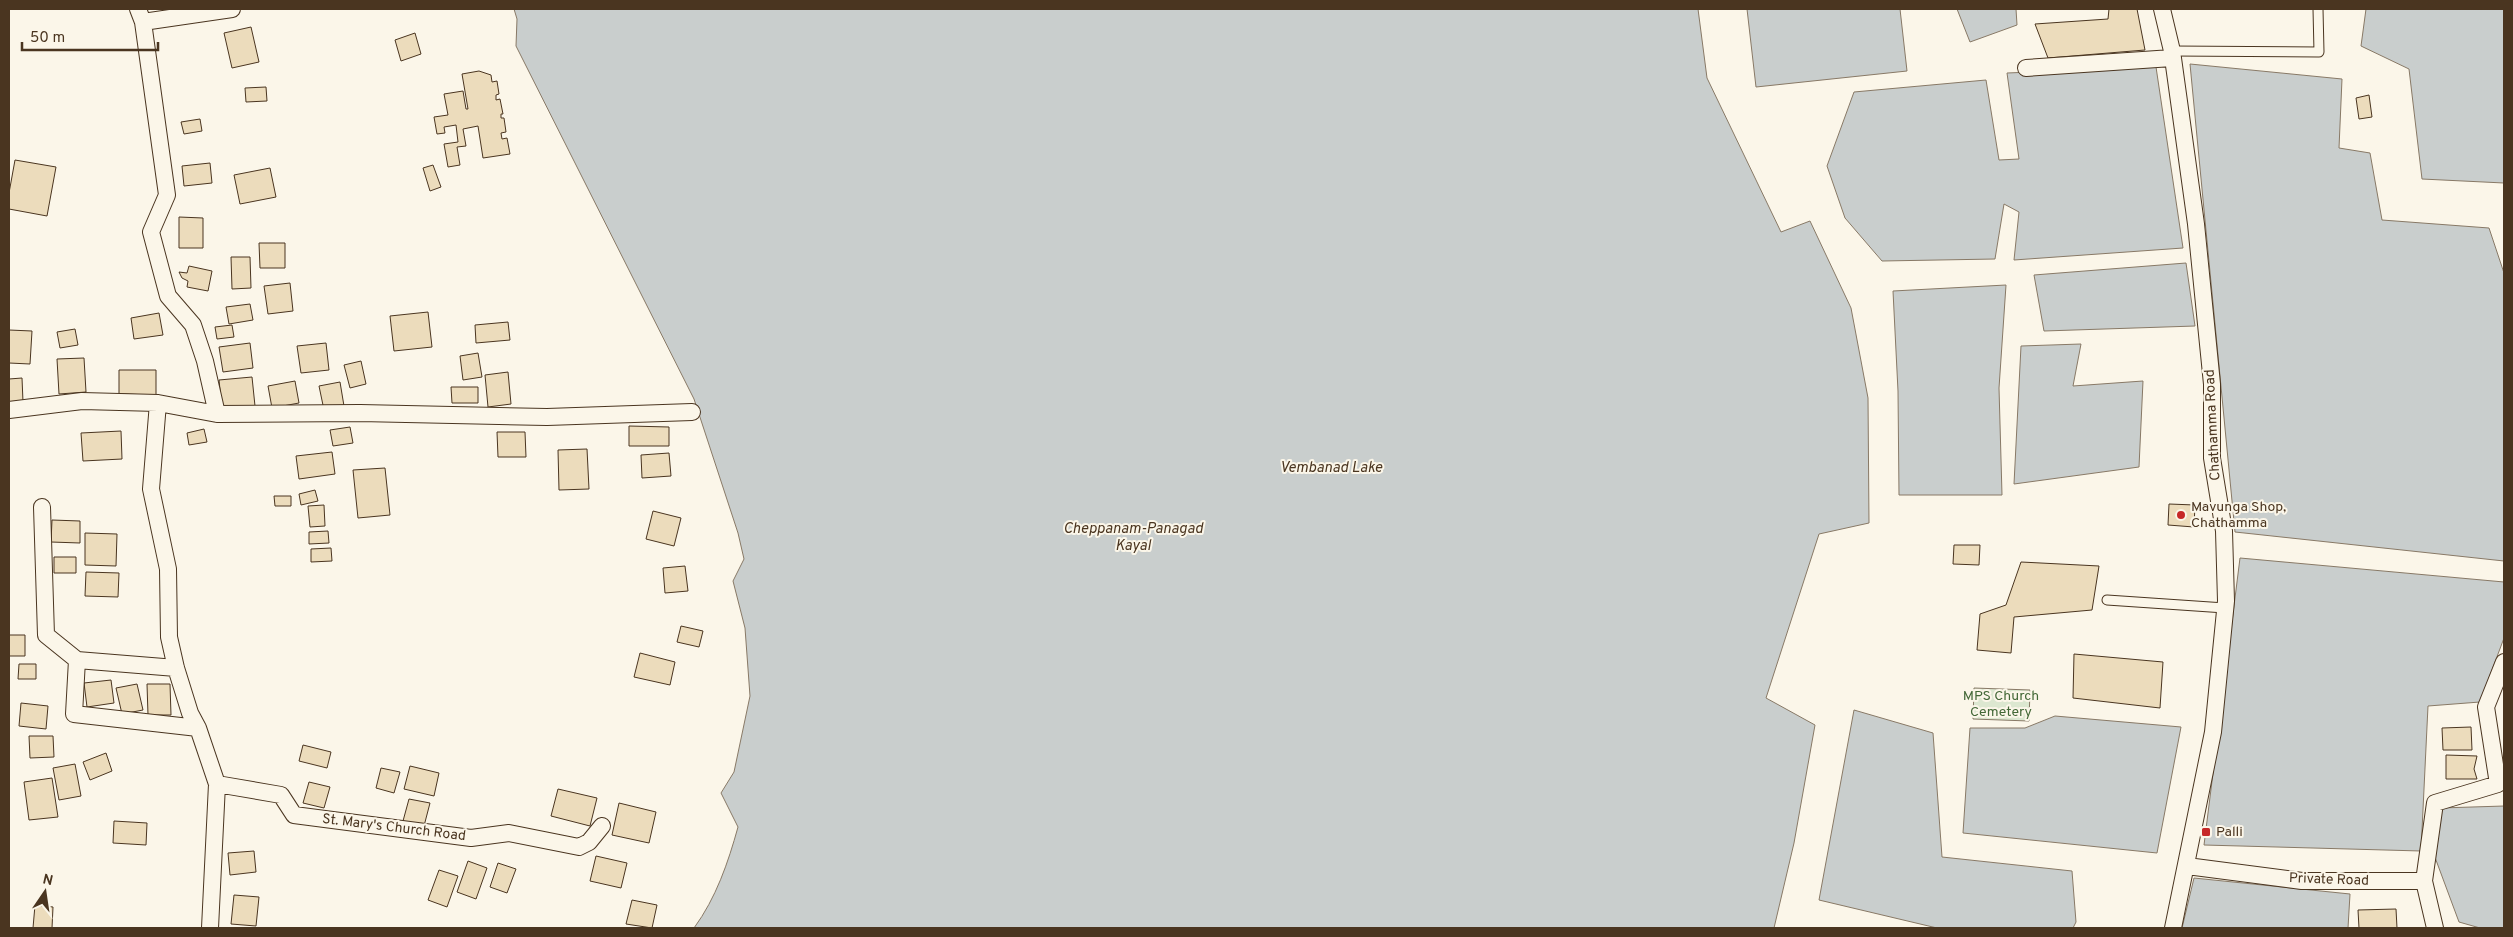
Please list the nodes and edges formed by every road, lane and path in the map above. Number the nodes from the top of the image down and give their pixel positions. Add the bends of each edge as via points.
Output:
1 (232, 9) edge
2 (2162, 9) edge
3 (2318, 9) edge
4 (140, 16) edge
5 (2172, 54) junction
6 (2026, 68) dead end
7 (158, 403) junction
8 (9, 410) edge
9 (692, 412) dead end
10 (217, 414) junction
11 (42, 507) dead end
12 (2107, 600) dead end
13 (2225, 608) junction
14 (77, 660) junction
15 (2504, 662) edge
16 (176, 668) junction
17 (198, 728) junction
18 (217, 784) junction
19 (2501, 784) edge
20 (602, 826) dead end
21 (2187, 866) junction
22 (2424, 881) junction
23 (210, 928) edge
24 (2172, 928) edge
25 (2435, 928) edge

1 - 4 street
2 - 5 street, Chathamma Road
3 - 5 lane via 2319,52
4 - 10 street via 167,195 151,232 168,296 193,325
5 - 6 street
5 - 13 street, Chathamma Road via 2196,224 2212,384 2212,458 2224,531
7 - 8 street via 82,401
7 - 10 street
7 - 16 street via 151,489 168,569 169,637
9 - 10 street via 547,417
11 - 14 street via 46,635
12 - 13 lane
13 - 21 street, Chathamma Road via 2214,732
14 - 16 street
14 - 17 street via 74,714
15 - 19 street via 2486,707
16 - 17 street
17 - 18 street
18 - 20 street, St. Mary's Church Road via 281,795 294,815 471,838 509,833 579,847 589,842
18 - 23 street
19 - 22 street via 2435,803
21 - 22 street, Private Road via 2302,881
21 - 24 street, Chathamma Road
22 - 25 street

